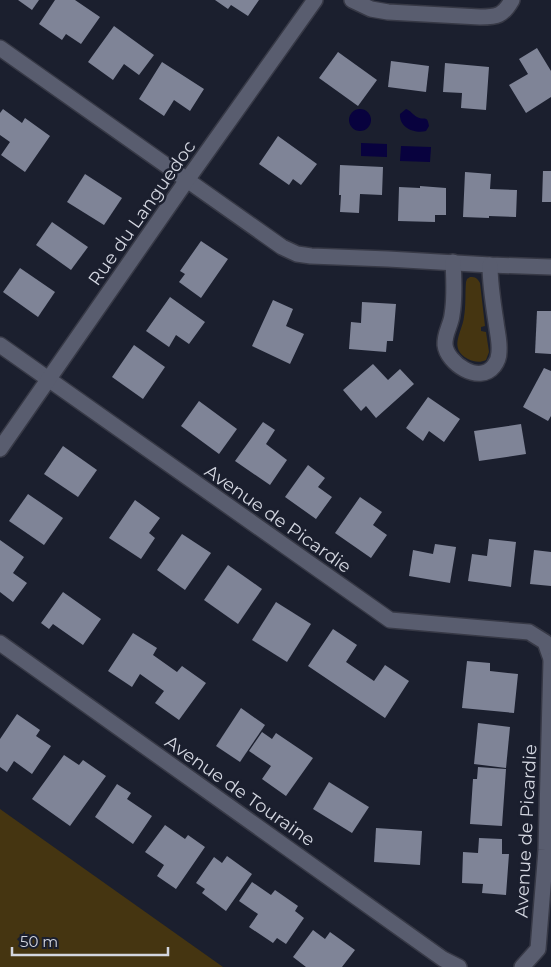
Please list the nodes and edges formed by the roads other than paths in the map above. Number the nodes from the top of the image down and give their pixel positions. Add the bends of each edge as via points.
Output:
1 (315, 0) edge
2 (352, 0) edge
3 (512, 0) edge
4 (0, 48) edge
5 (187, 180) junction
6 (453, 262) junction
7 (490, 265) junction
8 (551, 267) edge
9 (0, 345) edge
10 (49, 379) junction
11 (0, 449) edge
12 (0, 643) edge
13 (551, 660) edge
14 (459, 967) edge
15 (522, 967) edge

1 - 5 street, Rue du Languedoc
2 - 3 street via 388,12 480,17 494,17 506,10
4 - 5 street
5 - 6 street via 282,248 297,254
5 - 10 street, Rue du Languedoc
6 - 7 street
6 - 7 street via 452,315 446,350 456,363 477,374 490,370 499,352
7 - 8 street
9 - 10 street, Avenue de Picardie
10 - 11 street, Rue du Languedoc
10 - 13 street, Avenue de Picardie via 390,620 529,632 545,642
12 - 14 street, Avenue de Touraine via 443,959
13 - 15 street, Avenue de Picardie via 546,850 538,949

